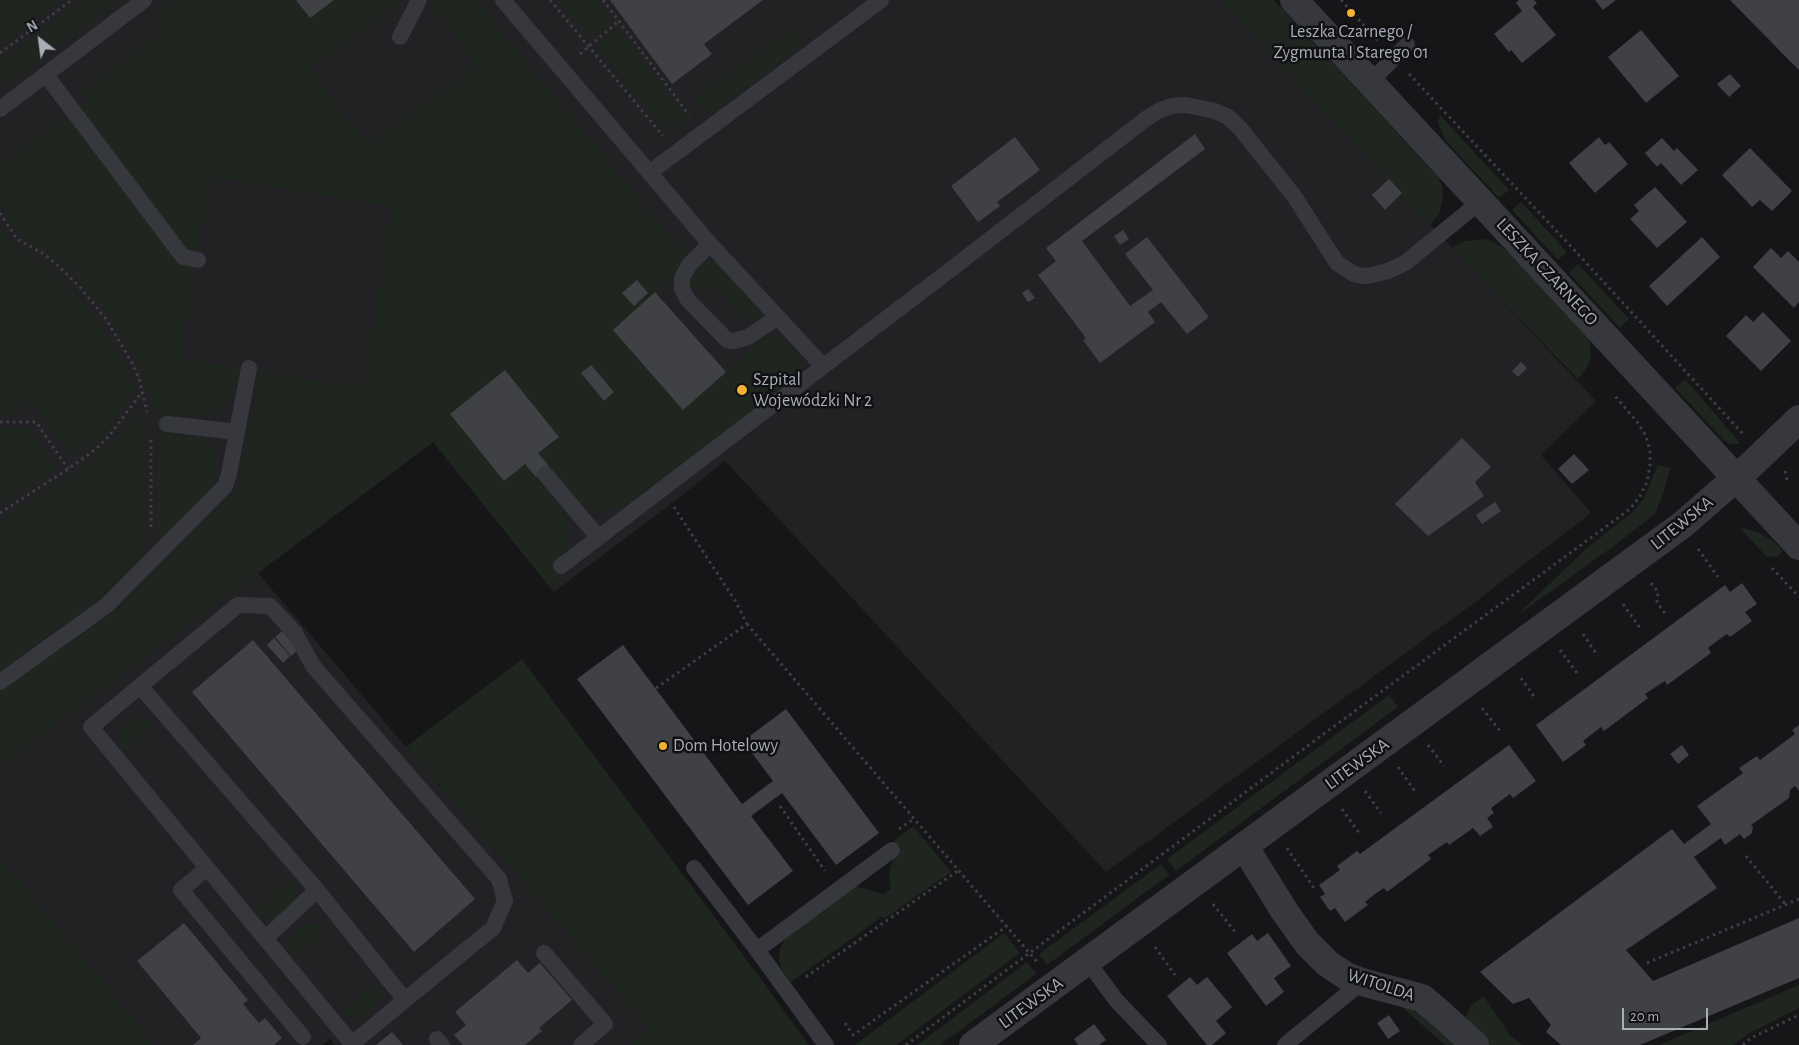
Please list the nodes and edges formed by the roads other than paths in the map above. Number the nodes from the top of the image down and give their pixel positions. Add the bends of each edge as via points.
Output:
1 (144, 0) edge
2 (419, 0) edge
3 (504, 0) edge
4 (881, 0) edge
5 (1294, 0) edge
6 (400, 37) dead end
7 (1406, 45) dead end
8 (46, 75) junction
9 (1370, 82) junction
10 (0, 109) edge
11 (649, 173) junction
12 (1481, 201) junction
13 (710, 244) junction
14 (198, 260) dead end
15 (778, 317) junction
16 (823, 366) junction
17 (249, 368) dead end
18 (1799, 419) edge
19 (167, 424) dead end
20 (237, 432) junction
21 (544, 474) dead end
22 (1737, 477) junction
23 (598, 537) junction
24 (1799, 546) edge
25 (561, 566) dead end
26 (0, 682) edge
27 (140, 686) junction
28 (1244, 846) junction
29 (892, 850) dead end
30 (207, 868) junction
31 (694, 868) dead end
32 (317, 890) junction
33 (266, 938) junction
34 (758, 950) junction
35 (544, 953) dead end
36 (1088, 962) junction
37 (1362, 982) junction
38 (405, 1000) junction
39 (303, 1037) dead end
40 (353, 1044) edge
41 (581, 1045) edge
42 (826, 1045) edge
43 (973, 1045) edge
44 (1159, 1045) edge
45 (1285, 1045) edge
46 (1475, 1045) edge

1 - 8 lane
2 - 6 lane
3 - 11 lane
4 - 11 lane
5 - 9 street, LESZKA CZARNEGO
7 - 9 lane
8 - 10 lane
8 - 14 lane via 182,256
9 - 12 street, LESZKA CZARNEGO
11 - 13 lane
12 - 16 lane via 1405,263 1372,275 1354,274 1337,262 1294,196 1240,127 1216,111 1186,105 1172,106 1146,118
12 - 22 street, LESZKA CZARNEGO
13 - 15 lane
13 - 15 lane via 689,265 682,278 682,289 688,300 727,340 748,337
15 - 16 lane
16 - 23 lane
17 - 20 lane
18 - 22 street, LITEWSKA
19 - 20 lane
20 - 26 lane via 225,486 107,605
21 - 23 lane
22 - 24 street, LESZKA CZARNEGO
22 - 28 street, LITEWSKA via 1634,561
23 - 25 lane
27 - 30 lane via 91,727
27 - 32 lane
27 - 38 lane via 238,605 270,606 295,633 313,666 499,879 505,901 493,928
28 - 36 street, LITEWSKA
28 - 37 street, WITOLDA via 1308,943 1328,964
29 - 34 lane
30 - 33 lane
30 - 39 lane via 181,890
31 - 34 lane
32 - 33 lane
32 - 38 lane
33 - 40 lane
34 - 42 lane
35 - 41 lane via 605,1024
36 - 43 street, LITEWSKA
36 - 44 lane via 1116,1000
37 - 45 lane
37 - 46 street, WITOLDA via 1422,998
38 - 40 lane

